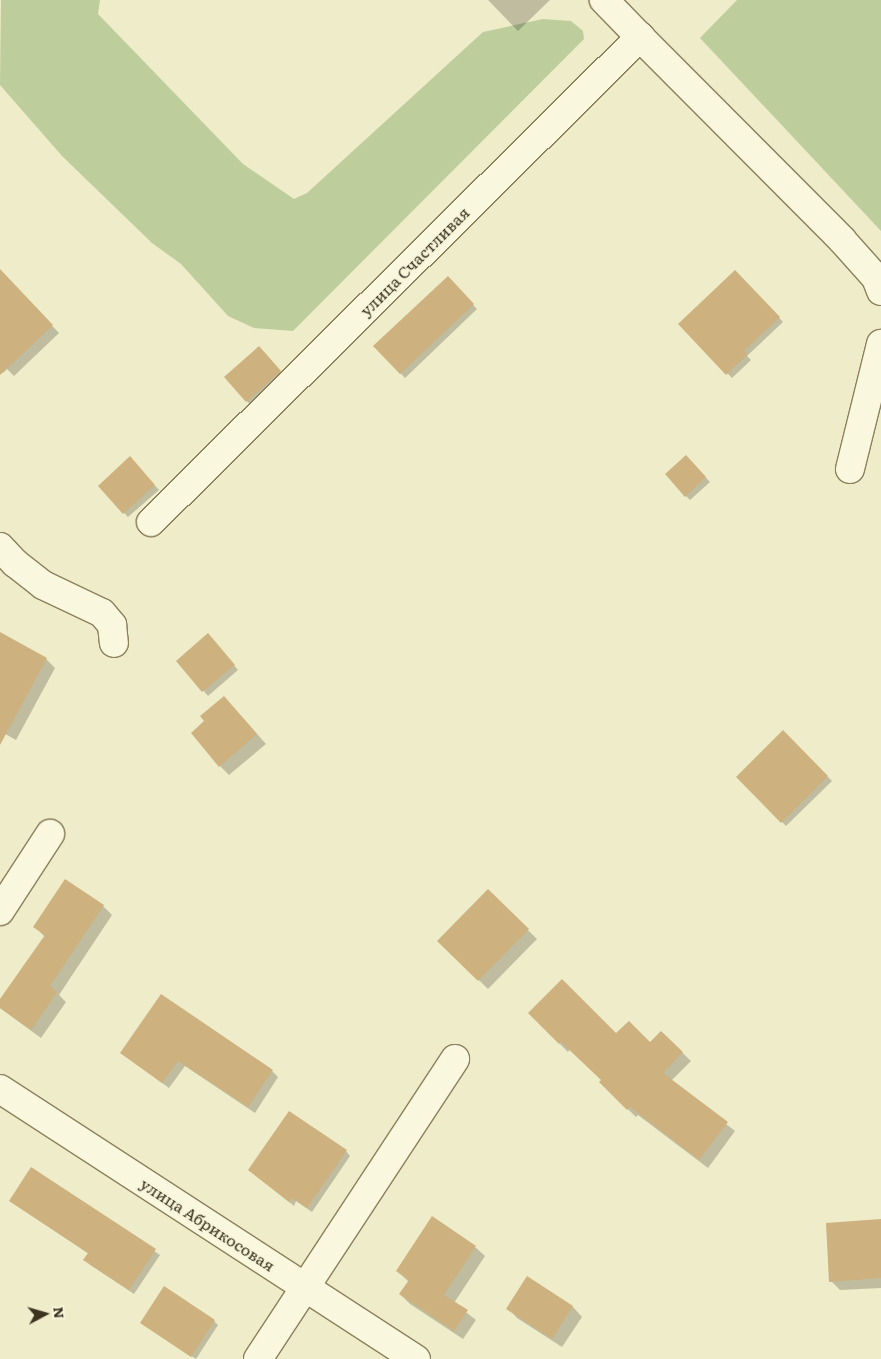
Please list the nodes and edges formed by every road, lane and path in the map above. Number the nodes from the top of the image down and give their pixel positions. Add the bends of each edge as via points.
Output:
1 (604, 0) edge
2 (640, 37) junction
3 (881, 291) edge
4 (881, 344) edge
5 (850, 469) dead end
6 (151, 522) dead end
7 (0, 546) edge
8 (114, 643) dead end
9 (50, 834) dead end
10 (0, 911) edge
11 (455, 1059) dead end
12 (0, 1089) edge
13 (305, 1288) junction
14 (258, 1359) edge
15 (416, 1359) edge

1 - 2 lane
2 - 3 lane via 854,252 876,278
2 - 6 lane, улица Счастливая
4 - 5 lane
7 - 8 lane via 15,563 43,585 102,613 112,625
9 - 10 lane
11 - 13 lane
12 - 13 lane, улица Абрикосовая
13 - 14 lane
13 - 15 lane, улица Абрикосовая

